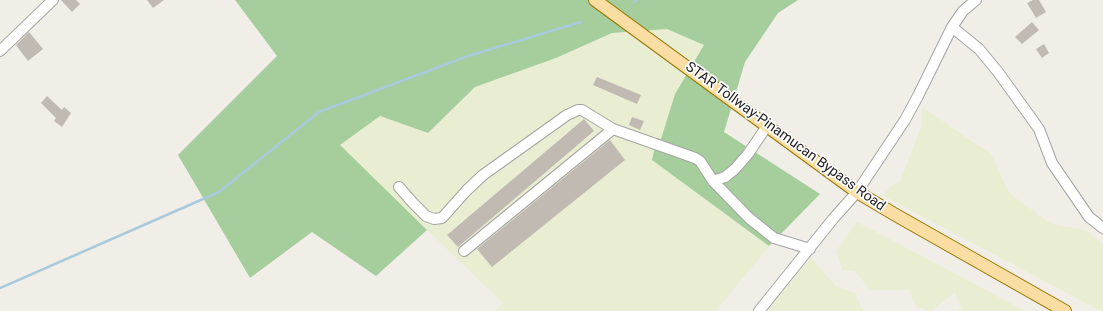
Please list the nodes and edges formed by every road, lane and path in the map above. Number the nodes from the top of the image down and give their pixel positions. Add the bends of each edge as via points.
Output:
1 (53, 0) edge
2 (595, 0) edge
3 (976, 0) edge
4 (952, 27) junction
5 (0, 51) edge
6 (767, 126) junction
7 (613, 129) junction
8 (713, 181) junction
9 (399, 187) dead end
10 (858, 192) junction
11 (1103, 228) edge
12 (810, 249) junction
13 (464, 251) dead end
14 (759, 311) edge
15 (1065, 311) edge

1 - 5 street
2 - 6 main road, STAR Tollway-Pinamucan Bypass Road
3 - 4 street via 963,11
4 - 10 street via 905,120
4 - 11 street via 979,49 998,72 1039,129 1052,163 1089,217
6 - 8 street via 735,169 725,177
6 - 10 main road, STAR Tollway-Pinamucan Bypass Road
7 - 8 street via 700,161
7 - 9 street via 582,110 567,115 483,175 445,215 438,219 430,218 421,212
7 - 13 street
8 - 12 street via 749,218 774,238
10 - 12 street via 833,218
10 - 15 main road, STAR Tollway-Pinamucan Bypass Road
12 - 14 street

